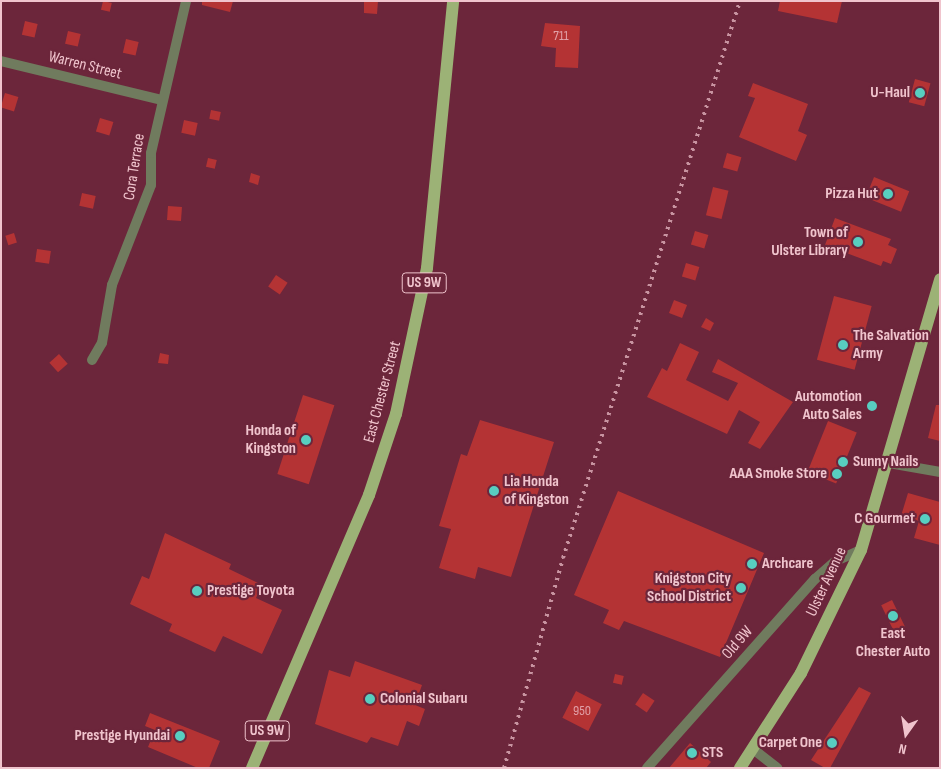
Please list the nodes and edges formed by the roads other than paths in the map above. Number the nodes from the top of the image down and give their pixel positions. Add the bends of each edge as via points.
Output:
1 (186, 1) edge
2 (454, 1) edge
3 (1, 61) edge
4 (162, 100) junction
5 (940, 279) edge
6 (936, 304) edge
7 (92, 360) dead end
8 (889, 463) junction
9 (940, 472) edge
10 (861, 550) junction
11 (753, 749) junction
12 (252, 768) edge
13 (647, 768) edge
14 (740, 768) edge
15 (777, 768) edge

1 - 4 street, Cora Terrace
2 - 12 main road, East Chester Street / US 9W via 427,268 396,414 369,495
3 - 4 street, Warren Street
4 - 7 street, Cora Terrace via 151,153 151,185 112,285 102,343
5 - 6 main road, Ulster Avenue
6 - 8 main road, Ulster Avenue
8 - 9 street
8 - 10 main road, Ulster Avenue
10 - 11 main road, Ulster Avenue via 800,673
10 - 13 street, Old 9W via 836,561 814,579
11 - 14 main road, Ulster Avenue
11 - 15 street

